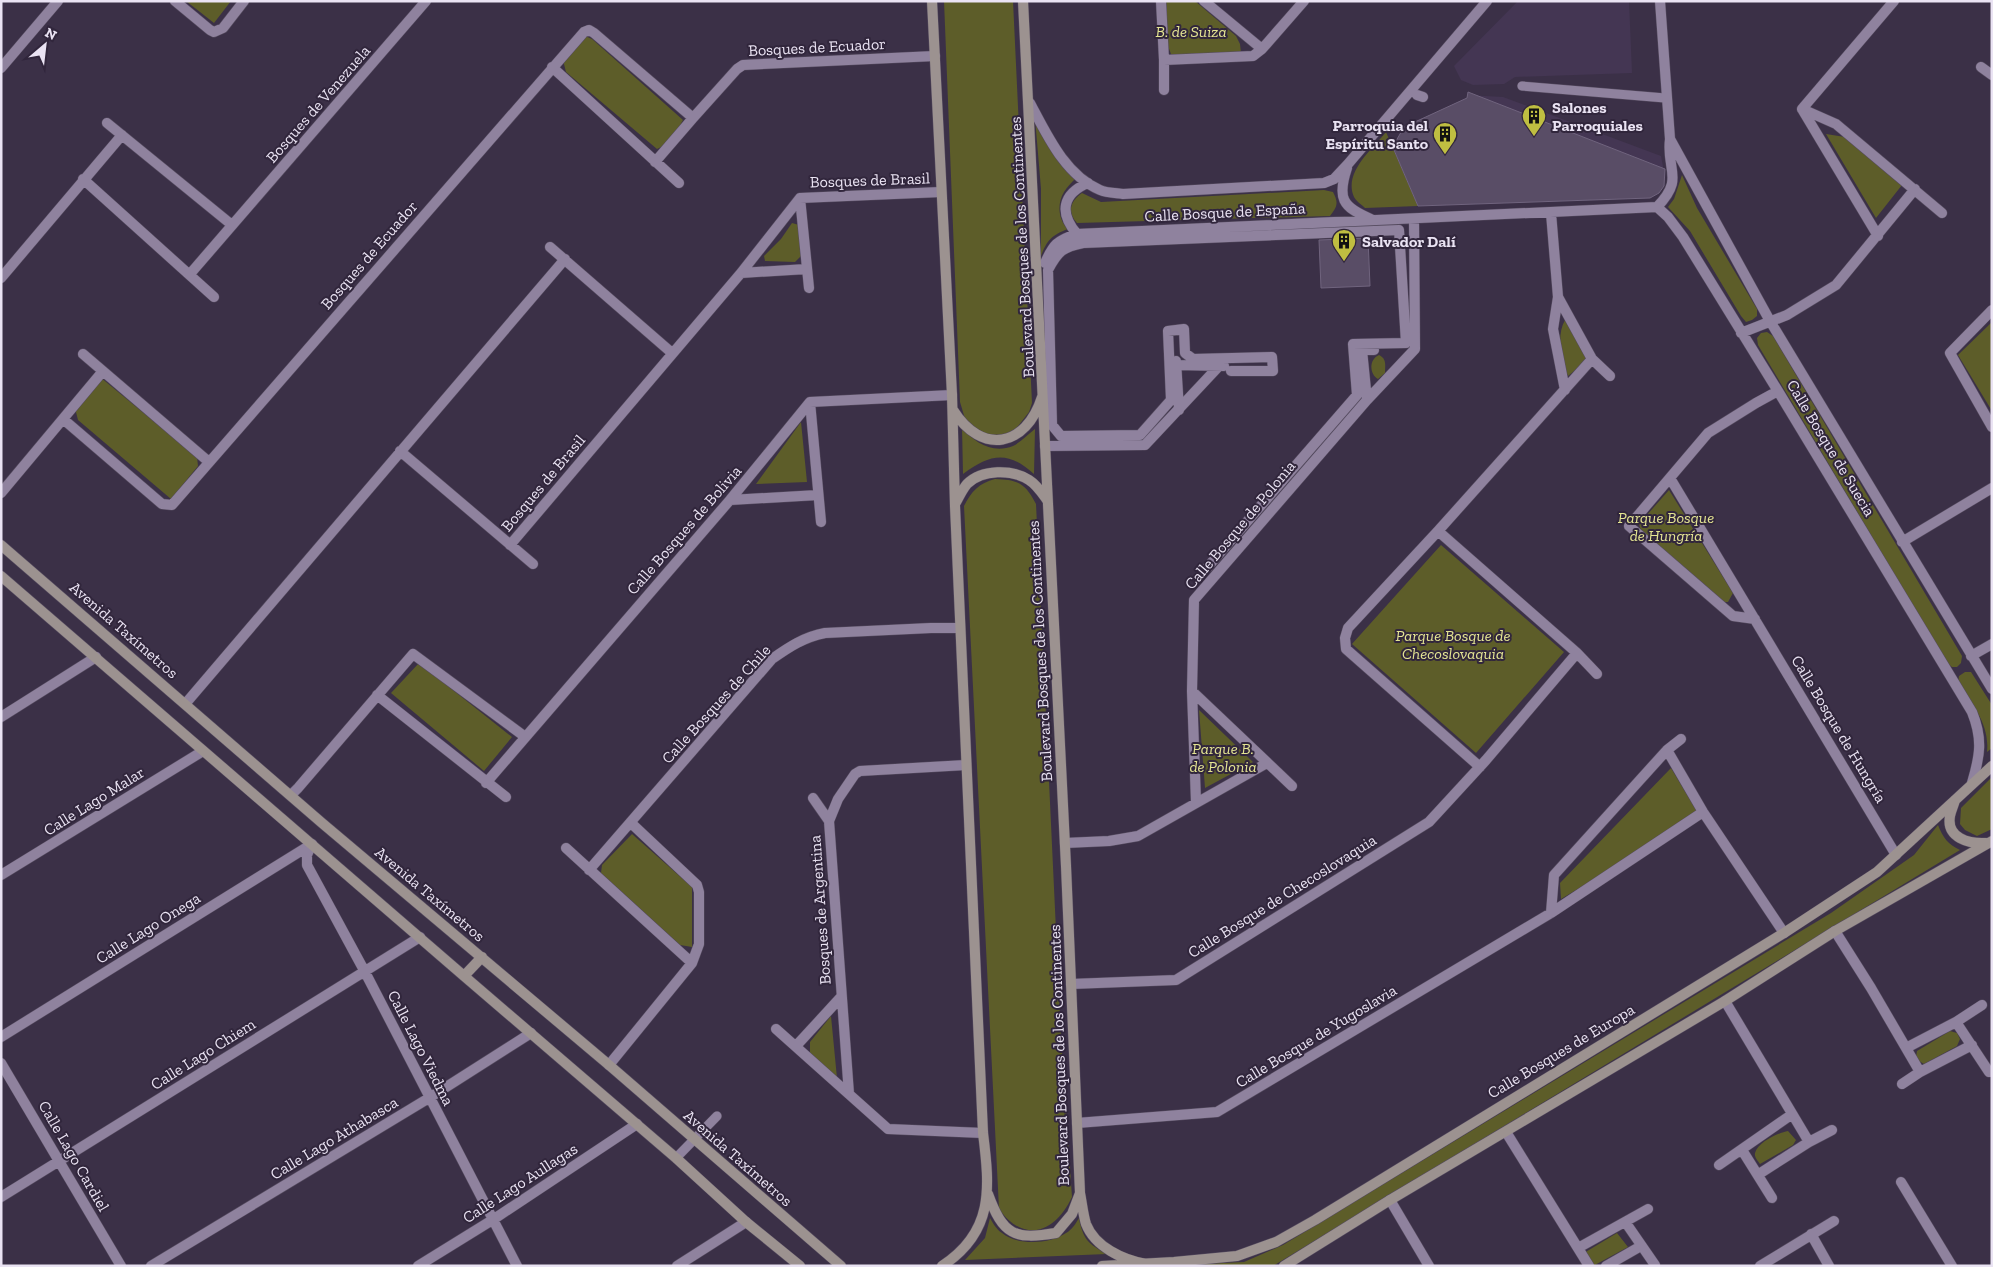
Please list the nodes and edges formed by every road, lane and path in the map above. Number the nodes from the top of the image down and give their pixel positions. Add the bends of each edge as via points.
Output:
1 (58, 1) edge
2 (175, 1) edge
3 (244, 1) edge
4 (426, 1) edge
5 (932, 1) edge
6 (1023, 1) edge
7 (1161, 1) edge
8 (1204, 1) edge
9 (1304, 1) edge
10 (1487, 1) edge
11 (1660, 1) edge
12 (1894, 1) edge
13 (1262, 49) junction
14 (935, 56) junction
15 (1164, 60) junction
16 (552, 67) junction
17 (1981, 67) dead end
18 (1, 68) edge
19 (1992, 75) edge
20 (1522, 86) dead end
21 (1164, 90) dead end
22 (1665, 98) junction
23 (1030, 104) junction
24 (1802, 109) junction
25 (692, 118) junction
26 (107, 123) dead end
27 (122, 135) junction
28 (1670, 138) junction
29 (655, 162) junction
30 (1348, 164) junction
31 (83, 179) junction
32 (679, 183) dead end
33 (1088, 184) junction
34 (1915, 190) junction
35 (941, 192) junction
36 (800, 198) junction
37 (1657, 207) junction
38 (1551, 213) junction
39 (1942, 213) dead end
40 (1414, 219) junction
41 (1375, 221) junction
42 (232, 225) junction
43 (1077, 234) junction
44 (1878, 236) junction
45 (550, 247) dead end
46 (565, 259) junction
47 (807, 269) junction
48 (741, 273) junction
49 (190, 274) junction
50 (1, 278) edge
51 (1037, 278) junction
52 (809, 288) dead end
53 (214, 297) dead end
54 (1558, 297) junction
55 (1992, 310) edge
56 (1770, 322) junction
57 (1742, 333) junction
58 (1175, 337) dead end
59 (1415, 349) junction
60 (672, 353) junction
61 (83, 354) dead end
62 (1592, 359) junction
63 (1265, 364) dead end
64 (1176, 365) junction
65 (1220, 366) junction
66 (103, 371) junction
67 (1231, 371) dead end
68 (1610, 376) dead end
69 (1565, 390) junction
70 (1044, 391) junction
71 (1778, 391) junction
72 (952, 395) junction
73 (1367, 400) junction
74 (810, 402) junction
75 (952, 410) junction
76 (1179, 410) junction
77 (63, 419) junction
78 (1992, 427) edge
79 (1046, 446) junction
80 (400, 451) junction
81 (209, 462) junction
82 (1670, 478) junction
83 (1992, 488) edge
84 (1, 493) edge
85 (818, 495) junction
86 (730, 500) junction
87 (1047, 500) junction
88 (954, 506) junction
89 (821, 522) dead end
90 (1438, 531) junction
91 (1902, 542) junction
92 (1, 545) edge
93 (510, 545) junction
94 (533, 564) dead end
95 (1205, 570) dead end
96 (1, 576) edge
97 (1755, 619) junction
98 (960, 628) junction
99 (1992, 644) edge
100 (1578, 653) junction
101 (1971, 656) junction
102 (96, 657) junction
103 (1597, 674) dead end
104 (1992, 689) edge
105 (1192, 691) junction
106 (378, 694) junction
107 (186, 703) junction
108 (1, 717) edge
109 (524, 736) junction
110 (1681, 739) dead end
111 (1667, 750) junction
112 (203, 751) junction
113 (1267, 763) junction
114 (966, 765) junction
115 (1992, 766) edge
116 (1480, 767) junction
117 (486, 783) junction
118 (1972, 783) junction
119 (1292, 786) dead end
120 (291, 795) junction
121 (506, 797) dead end
122 (1956, 797) junction
123 (813, 798) dead end
124 (1196, 802) junction
125 (1703, 812) junction
126 (829, 821) junction
127 (631, 823) junction
128 (1990, 842) edge
129 (312, 844) junction
130 (1065, 844) junction
131 (566, 848) dead end
132 (1896, 855) junction
133 (589, 870) junction
134 (1, 876) edge
135 (1551, 913) junction
136 (1835, 931) junction
137 (1784, 933) junction
138 (420, 938) junction
139 (482, 957) junction
140 (692, 963) junction
141 (365, 972) junction
142 (464, 976) junction
143 (1071, 984) junction
144 (841, 997) junction
145 (1725, 1002) junction
146 (1982, 1005) dead end
147 (1956, 1022) junction
148 (776, 1029) dead end
149 (531, 1033) junction
150 (1, 1037) edge
151 (1972, 1045) junction
152 (796, 1046) junction
153 (1906, 1048) junction
154 (1, 1062) edge
155 (609, 1065) junction
156 (1920, 1072) junction
157 (1989, 1072) dead end
158 (1902, 1084) dead end
159 (849, 1094) junction
160 (430, 1098) junction
161 (1791, 1115) junction
162 (717, 1116) dead end
163 (1077, 1123) junction
164 (637, 1124) junction
165 (1832, 1130) dead end
166 (1506, 1132) junction
167 (983, 1133) junction
168 (693, 1140) junction
169 (1809, 1142) junction
170 (1742, 1150) junction
171 (676, 1158) junction
172 (60, 1160) junction
173 (1719, 1165) dead end
174 (1759, 1174) junction
175 (1901, 1182) dead end
176 (1080, 1193) junction
177 (988, 1194) junction
178 (1, 1198) edge
179 (1772, 1198) dead end
180 (1390, 1200) junction
181 (1648, 1209) dead end
182 (494, 1219) junction
183 (1834, 1221) dead end
184 (746, 1222) junction
185 (1626, 1223) junction
186 (1812, 1234) junction
187 (1641, 1246) junction
188 (1578, 1248) junction
189 (1174, 1262) junction
190 (1146, 1264) junction
191 (1655, 1265) edge
192 (121, 1266) edge
193 (151, 1266) edge
194 (418, 1266) edge
195 (517, 1266) edge
196 (677, 1266) edge
197 (800, 1266) edge
198 (841, 1266) edge
199 (942, 1266) edge
200 (1102, 1266) edge
201 (1196, 1266) edge
202 (1284, 1266) edge
203 (1430, 1266) edge
204 (1589, 1266) edge
205 (1606, 1266) edge
206 (1760, 1266) edge
207 (1829, 1266) edge
208 (1952, 1266) edge

1 - 18 street
2 - 3 street via 214,32 222,28
4 - 42 street, Bosques de Venezuela
5 - 14 street
6 - 23 street, Boulevard Bosques de los Continentes
7 - 15 street
8 - 13 street
9 - 13 street
10 - 30 street, Calle Bosque de España
11 - 22 street, Calle Bosque de Suecia
12 - 24 street
13 - 15 street via 1253,56
14 - 25 street, Bosques de Ecuador via 743,65
14 - 35 street
15 - 21 street
16 - 25 street, Bosques de Ecuador via 584,32 592,31
16 - 29 street
16 - 81 street, Bosques de Ecuador
17 - 19 street
20 - 22 lane
22 - 28 street, Calle Bosque de Suecia
23 - 33 street, Calle Bosque de España via 1056,152
23 - 51 street, Boulevard Bosques de los Continentes
24 - 34 street via 1836,124
24 - 44 street
25 - 29 street, Bosques de Ecuador
26 - 27 street
27 - 31 street
27 - 42 street
28 - 37 street, Calle Bosque de Suecia via 1668,152 1674,176 1667,196
28 - 56 street, Calle Bosque de Suecia
29 - 32 street
30 - 33 street, Calle Bosque de España via 1334,179 1317,183 1123,194 1102,191
30 - 41 street, Calle Bosque de España via 1341,186 1348,208
31 - 49 street
31 - 50 street
33 - 43 street via 1068,196 1065,214
34 - 39 street
34 - 44 street
35 - 36 street, Bosques de Brasil
35 - 72 street
36 - 47 street, Bosques de Brasil
36 - 48 street, Bosques de Brasil
37 - 38 street, Calle Bosque de España
37 - 57 street, Calle Bosque de Suecia via 1683,237
38 - 40 street, Calle Bosque de España
38 - 54 street
40 - 41 street, Calle Bosque de España
40 - 59 street
41 - 43 street, Calle Bosque de España
42 - 49 street, Bosques de Venezuela
43 - 51 street, Calle Bosque de España via 1062,238 1052,248
44 - 56 street via 1836,285 1801,308
45 - 46 street
46 - 60 street
46 - 80 street
47 - 48 street
47 - 52 street, Bosques de Brasil
48 - 60 street, Bosques de Brasil
49 - 53 street
51 - 70 street, Boulevard Bosques de los Continentes
54 - 62 street
54 - 69 street via 1553,329
55 - 78 street via 1950,353
56 - 57 street
56 - 91 street, Calle Bosque de Suecia
57 - 71 street, Calle Bosque de Suecia
58 - 64 street
59 - 73 street, Calle Bosque de Polonia
59 - 73 street via 1362,350
60 - 93 street, Bosques de Brasil
61 - 66 street
62 - 68 street
62 - 69 street
63 - 65 street
64 - 65 street
64 - 76 street
65 - 76 street
66 - 77 street
66 - 81 street
67 - 95 street via 1273,371 1272,357 1192,359 1185,353 1184,329 1168,331 1171,400 1140,435 1061,436 1052,425 1051,402 1048,270 1056,255 1067,246 1083,243 1399,230 1406,343 1353,344 1357,395
69 - 90 street
70 - 75 street via 1024,430 1003,440 982,439 966,428
70 - 79 street, Boulevard Bosques de los Continentes
71 - 82 street via 1708,433
71 - 118 street, Calle Bosque de Suecia via 1972,712 1980,747
72 - 74 street
72 - 75 street
73 - 105 street, Calle Bosque de Polonia via 1194,600
74 - 85 street
74 - 86 street, Calle Bosques de Bolivia
75 - 88 street
76 - 79 street via 1145,446
77 - 81 street, Bosques de Ecuador via 166,505 175,503
77 - 84 street
79 - 87 street, Boulevard Bosques de los Continentes
80 - 93 street, Bosques de Brasil
80 - 107 street
82 - 97 street, Calle Bosque de Hungría
82 - 97 street via 1629,526 1733,616
83 - 91 street
85 - 86 street
85 - 89 street
86 - 109 street, Calle Bosques de Bolivia
87 - 88 street via 1030,481 1003,472 974,479
87 - 130 street, Boulevard Bosques de los Continentes
88 - 98 street
90 - 100 street
90 - 116 street via 1348,628 1346,649
91 - 101 street, Calle Bosque de Suecia
92 - 107 street, Avenida Taxímetros
93 - 94 street
96 - 102 street
97 - 132 street, Calle Bosque de Hungría
98 - 114 street
98 - 127 street, Calle Bosques de Chile via 825,633 793,644 772,659
99 - 101 street
100 - 103 street
100 - 116 street, Calle Bosque de Checoslovaquia
101 - 104 street, Calle Bosque de Suecia
102 - 108 street
102 - 112 street
105 - 113 street
105 - 124 street, Calle Bosque de Polonia
106 - 109 street via 410,656 416,654
106 - 117 street
106 - 120 street
107 - 120 street, Avenida Taxímetros
109 - 117 street, Calle Bosques de Bolivia
110 - 111 street
111 - 125 street
111 - 135 street via 1554,875
112 - 129 street
112 - 134 street, Calle Lago Malar
113 - 119 street
113 - 124 street
114 - 126 street, Bosques de Argentina via 860,771 838,799
114 - 167 street
115 - 118 street, Calle Bosques de Europa
116 - 143 street, Calle Bosque de Checoslovaquia via 1429,822 1176,980
117 - 121 street
118 - 122 street, Calle Bosques de Europa
120 - 139 street, Avenida Taxímetros
122 - 128 street via 1949,816 1950,826 1957,837 1972,844
122 - 132 street, Calle Bosques de Europa
123 - 126 street, Bosques de Argentina
124 - 130 street via 1138,836
125 - 135 street, Calle Bosque de Yugoslavia
125 - 137 street
126 - 144 street, Bosques de Argentina
127 - 133 street, Calle Bosques de Chile
127 - 140 street via 697,885 698,944
128 - 136 street
129 - 138 street
129 - 141 street, Calle Lago Viedma via 306,865
129 - 150 street, Calle Lago Onega
130 - 143 street, Boulevard Bosques de los Continentes
131 - 133 street
132 - 137 street, Calle Bosques de Europa via 1877,872
133 - 140 street
135 - 163 street, Calle Bosque de Yugoslavia via 1217,1112
136 - 145 street
136 - 153 street
137 - 189 street, Calle Bosques de Europa via 1276,1242 1237,1256
138 - 141 street, Calle Lago Chiem
138 - 142 street
139 - 142 street
139 - 155 street, Avenida Taxímetros
140 - 155 street
141 - 160 street, Calle Lago Viedma
141 - 172 street, Calle Lago Chiem
142 - 149 street
143 - 163 street, Boulevard Bosques de los Continentes
144 - 152 street, Bosques de Argentina
144 - 159 street, Bosques de Argentina
145 - 161 street
145 - 166 street
146 - 147 street
147 - 151 street
147 - 153 street
148 - 152 street
149 - 160 street, Calle Lago Athabasca
149 - 164 street
151 - 156 street
151 - 157 street
152 - 159 street
153 - 156 street
154 - 172 street, Calle Lago Cardiel
155 - 168 street, Avenida Taxímetros
156 - 158 street
159 - 167 street via 891,1130
160 - 182 street, Calle Lago Viedma
160 - 193 street, Calle Lago Athabasca
161 - 169 street
161 - 170 street
162 - 168 lane
163 - 176 street, Boulevard Bosques de los Continentes
164 - 171 street
164 - 182 street, Calle Lago Aullagas
165 - 169 street
166 - 180 street
166 - 188 street
167 - 177 street
168 - 171 lane
168 - 198 street, Avenida Taxímetros
169 - 174 street
170 - 173 street
170 - 174 street
171 - 184 street
172 - 178 street, Calle Lago Chiem
172 - 192 street, Calle Lago Cardiel
174 - 179 street
175 - 208 street
176 - 177 street via 1072,1214 1056,1233 1032,1237 1009,1230 996,1216
176 - 190 street, Boulevard Bosques de los Continentes via 1086,1223 1096,1241 1131,1262
177 - 199 street via 979,1227 969,1243
180 - 202 street
180 - 203 street
181 - 185 street
182 - 194 street, Calle Lago Aullagas
182 - 195 street, Calle Lago Viedma
183 - 186 street
184 - 196 street
184 - 197 street
185 - 187 street
185 - 188 street
186 - 206 street
186 - 207 street
187 - 191 street
187 - 205 street
188 - 204 street
189 - 190 street, Calle Bosques de Europa
189 - 201 street
190 - 200 street, Calle Bosques de Europa

